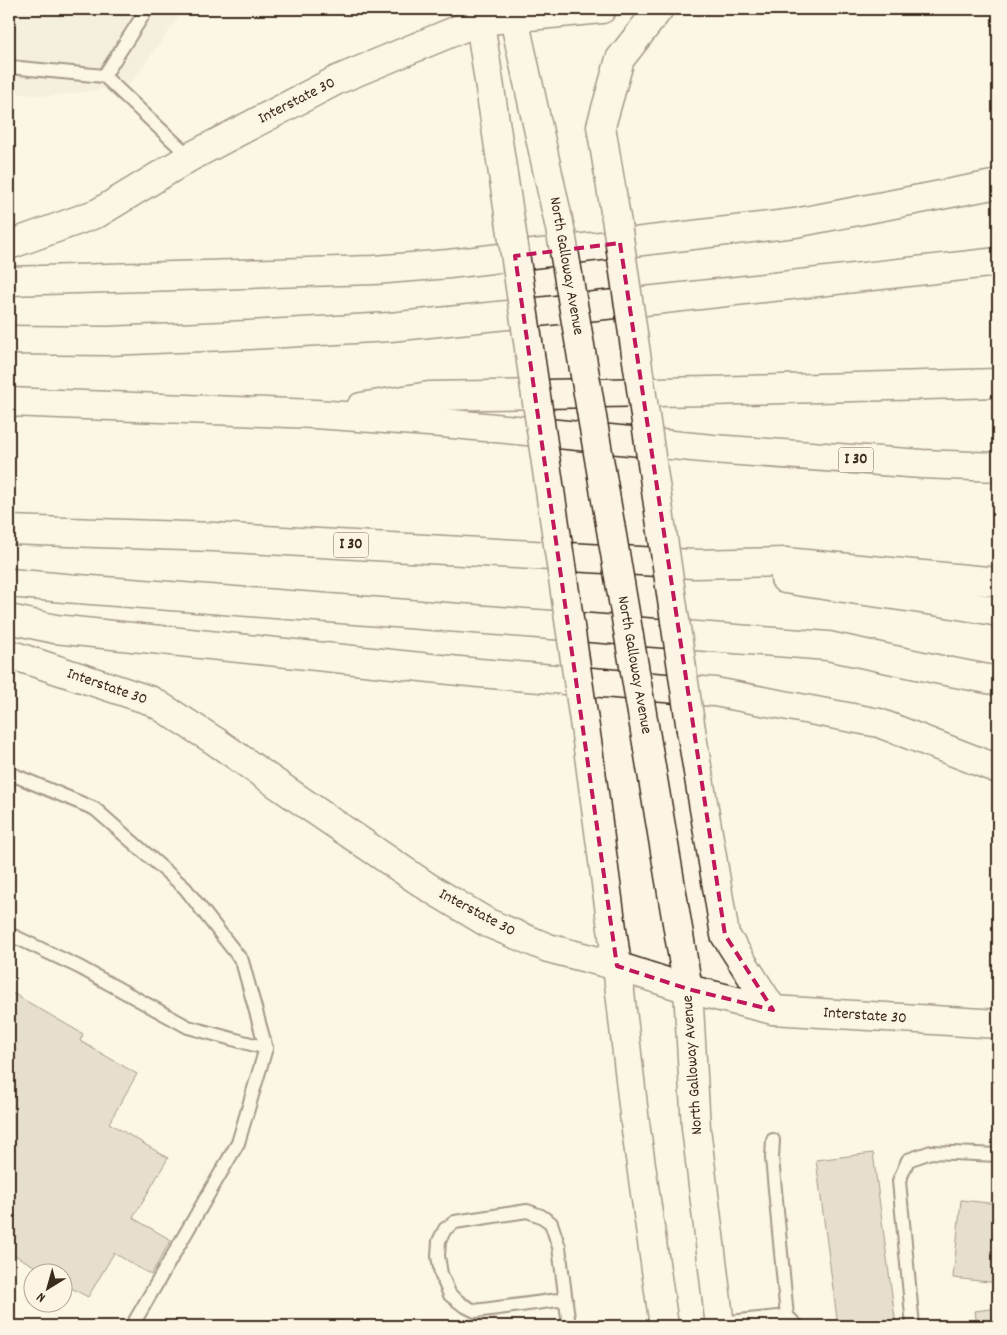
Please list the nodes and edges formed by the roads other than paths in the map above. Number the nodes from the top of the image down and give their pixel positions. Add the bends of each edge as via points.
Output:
1 (147, 9) edge
2 (602, 9) edge
3 (659, 9) edge
4 (513, 13) edge
5 (478, 15) edge
6 (9, 67) edge
7 (104, 76) junction
8 (190, 157) junction
9 (998, 184) edge
10 (9, 245) edge
11 (998, 262) edge
12 (9, 281) edge
13 (9, 340) edge
14 (998, 383) edge
15 (9, 402) edge
16 (315, 414) junction
17 (998, 467) edge
18 (9, 530) edge
19 (694, 564) junction
20 (998, 582) edge
21 (9, 583) edge
22 (998, 612) edge
23 (9, 619) edge
24 (9, 654) edge
25 (998, 681) edge
26 (998, 769) edge
27 (9, 774) edge
28 (9, 934) edge
29 (616, 966) junction
30 (688, 989) junction
31 (774, 1010) junction
32 (998, 1024) edge
33 (266, 1048) junction
34 (773, 1140) dead end
35 (998, 1155) edge
36 (566, 1299) junction
37 (787, 1316) junction
38 (720, 1325) edge
39 (132, 1326) edge
40 (569, 1326) edge
41 (664, 1326) edge
42 (797, 1326) edge
43 (913, 1326) edge

1 - 7 lane
2 - 4 main road, Interstate 30
3 - 31 main road, bridge via 620,59 601,126 691,730 725,935
4 - 5 main road, Interstate 30
4 - 30 main road, North Galloway Avenue, bridge via 561,233
5 - 8 main road, Interstate 30 via 337,80
5 - 29 main road, bridge via 588,748
6 - 7 lane
7 - 8 lane
8 - 10 main road, Interstate 30 via 98,213
9 - 12 main road via 795,223 449,264 374,270
11 - 13 main road via 390,327 108,341
14 - 16 main road via 429,396
15 - 16 main road, I 30
16 - 17 main road, I 30 via 713,449
18 - 19 main road, I 30 via 214,537
19 - 20 main road, I 30 via 785,562
19 - 22 main road
21 - 25 main road via 828,646
23 - 26 main road via 55,629 459,671 715,692 880,723
24 - 29 main road, Interstate 30 via 152,701 428,887 488,923 548,948
27 - 33 lane via 95,809 185,888 242,961
28 - 33 lane via 188,1027
29 - 30 main road, Interstate 30
29 - 41 main road
30 - 31 main road, Interstate 30
30 - 38 main road, North Galloway Avenue via 696,1128
31 - 32 main road, Interstate 30
33 - 39 lane via 238,1143
34 - 37 lane
35 - 43 lane via 931,1152 908,1160 899,1181
36 - 36 lane via 559,1247 551,1223 541,1216 528,1211 455,1222 445,1229 439,1241 440,1274 450,1295 463,1305 475,1311
36 - 40 lane
37 - 38 lane
37 - 42 lane

